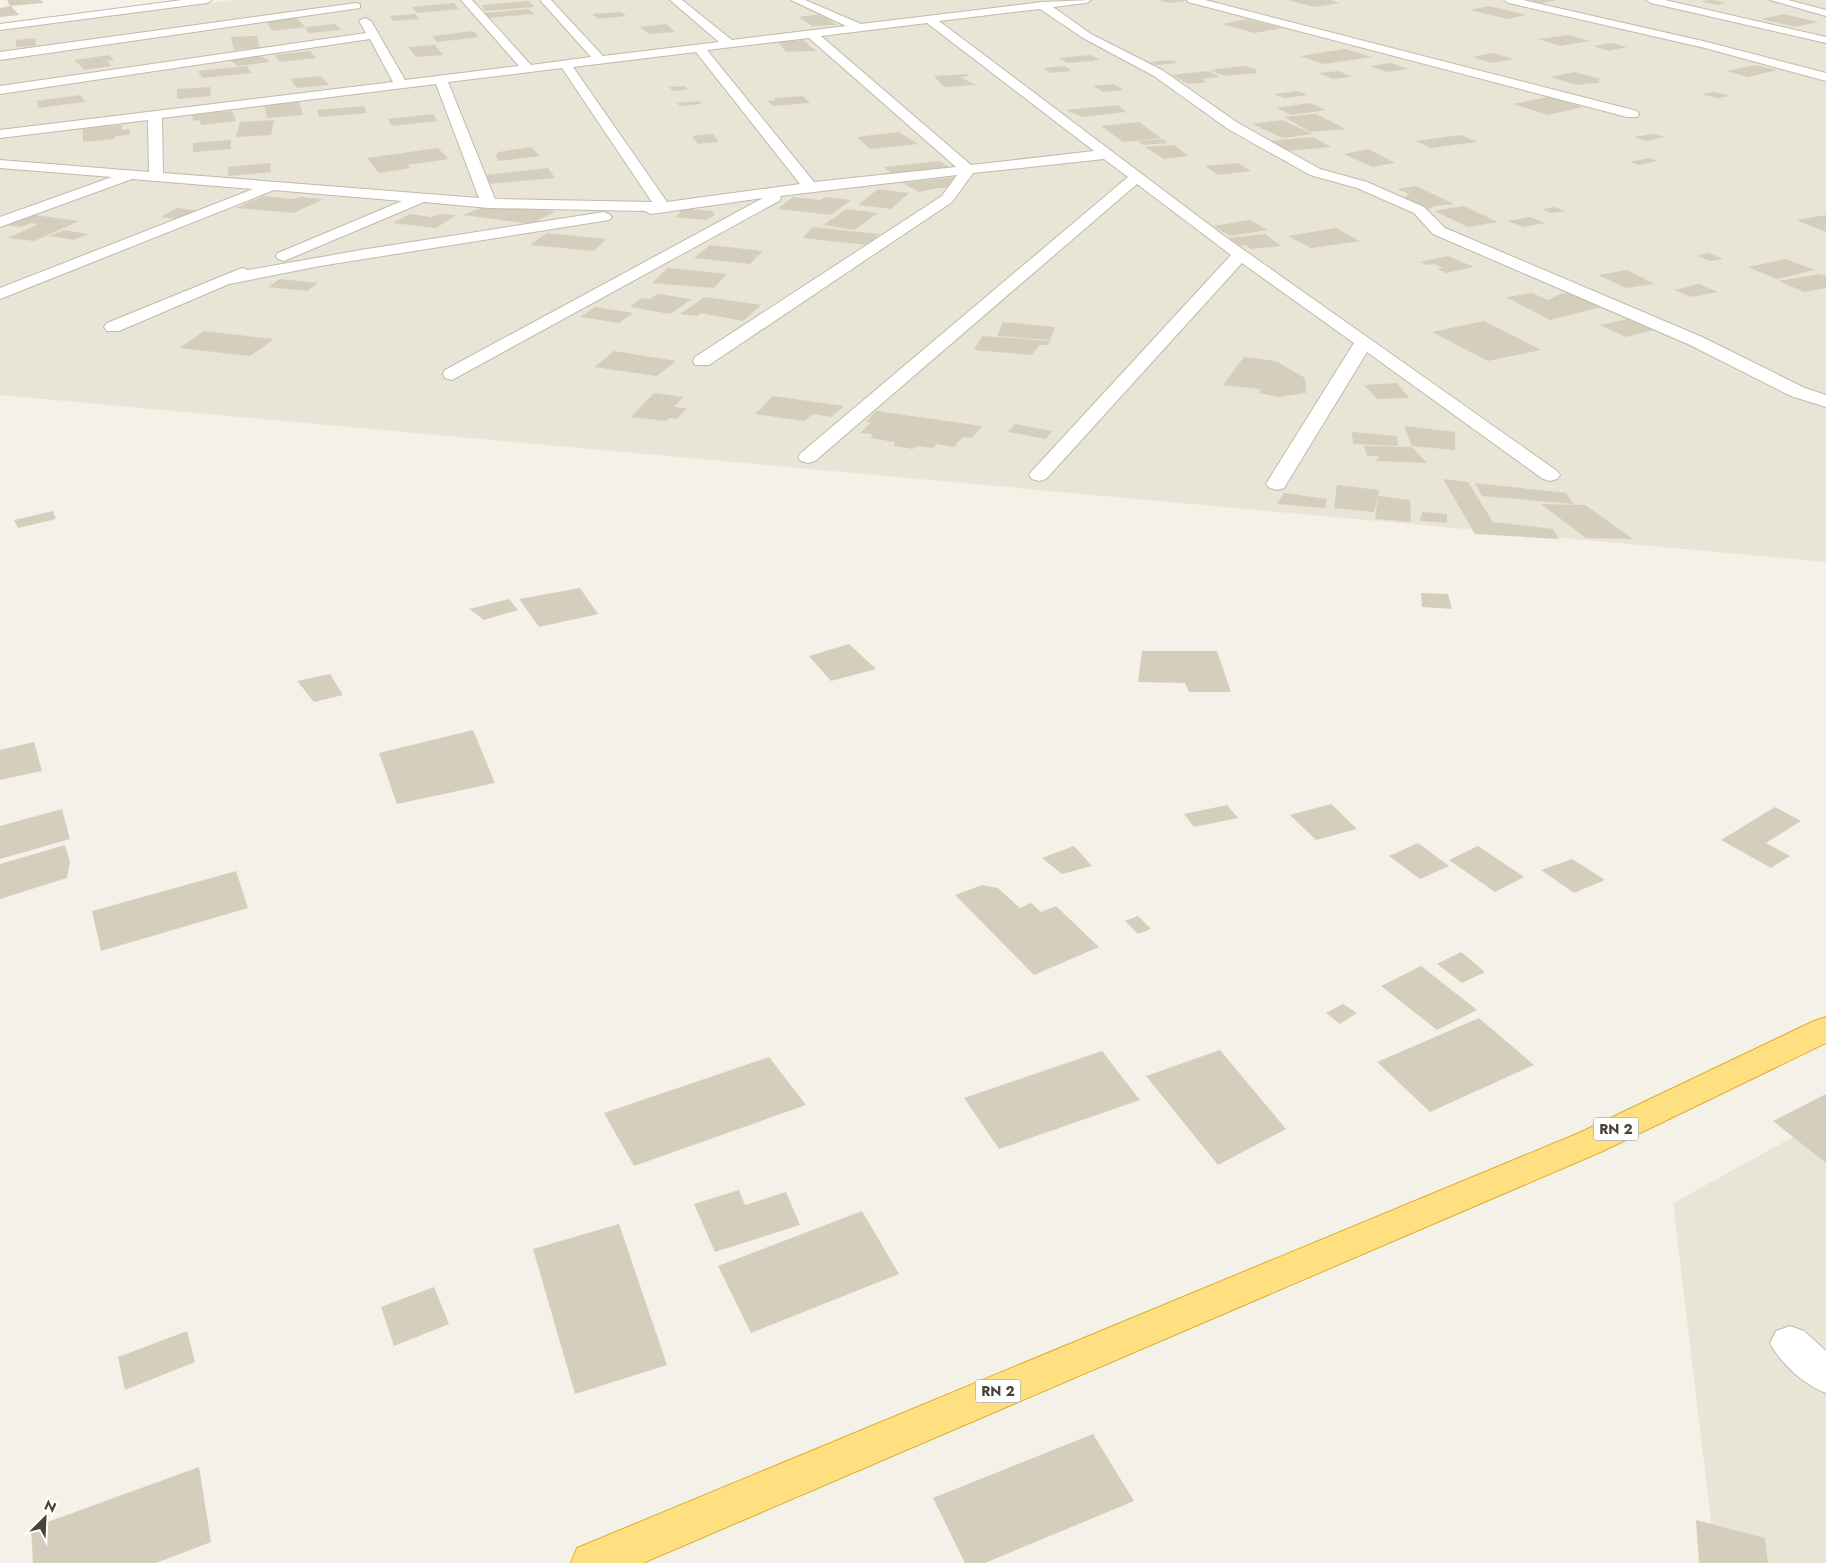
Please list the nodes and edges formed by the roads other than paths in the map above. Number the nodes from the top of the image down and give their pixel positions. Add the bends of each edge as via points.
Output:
1 (207, 0) edge
2 (466, 0) edge
3 (544, 0) edge
4 (675, 0) edge
5 (796, 0) edge
6 (1086, 0) edge
7 (1192, 0) edge
8 (1509, 0) edge
9 (1651, 0) edge
10 (1775, 0) edge
11 (355, 3) edge
12 (946, 4) dead end
13 (1042, 5) junction
14 (1826, 13) edge
15 (970, 14) junction
16 (929, 19) junction
17 (0, 27) edge
18 (858, 28) junction
19 (812, 33) junction
20 (373, 35) junction
21 (1826, 40) edge
22 (728, 44) junction
23 (698, 47) junction
24 (0, 56) edge
25 (599, 59) junction
26 (565, 64) junction
27 (527, 68) junction
28 (1826, 77) edge
29 (440, 79) junction
30 (401, 84) junction
31 (0, 90) edge
32 (155, 114) junction
33 (1632, 114) dead end
34 (0, 134) edge
35 (1107, 154) junction
36 (0, 164) edge
37 (968, 170) junction
38 (134, 174) junction
39 (156, 175) junction
40 (1137, 177) junction
41 (274, 185) junction
42 (810, 187) junction
43 (788, 190) junction
44 (423, 198) junction
45 (489, 203) junction
46 (663, 207) junction
47 (0, 222) edge
48 (1240, 255) junction
49 (226, 280) junction
50 (0, 294) edge
51 (113, 327) dead end
52 (1364, 342) junction
53 (702, 361) dead end
54 (452, 374) dead end
55 (1826, 387) edge
56 (1798, 392) junction
57 (1826, 401) edge
58 (808, 457) dead end
59 (1038, 475) dead end
60 (1550, 475) dead end
61 (1277, 484) dead end
62 (1826, 1029) edge
63 (1790, 1343) dead end
64 (1826, 1376) edge
65 (593, 1563) edge

1 - 17 street
2 - 27 street
3 - 25 street
4 - 22 street
5 - 18 street
6 - 13 street
7 - 33 street
8 - 28 street via 1708,45
9 - 21 street
10 - 14 street
11 - 20 street
11 - 24 street
12 - 15 street
13 - 15 street
13 - 56 street via 1087,36 1158,73 1233,126 1315,172 1362,185 1420,210 1439,231 1696,341
15 - 16 street
16 - 18 street
16 - 35 street
18 - 19 street
19 - 22 street
19 - 37 street
20 - 30 street
20 - 31 street
22 - 23 street
23 - 25 street
23 - 42 street
25 - 26 street
26 - 27 street
26 - 46 street
27 - 29 street
29 - 30 street
29 - 45 street
30 - 32 street
32 - 34 street
32 - 39 street
35 - 37 street
35 - 40 street
36 - 38 street
37 - 42 street
37 - 53 street via 947,199
38 - 39 street
38 - 47 street
39 - 41 street
40 - 48 street
40 - 58 street
41 - 44 street
41 - 50 street
42 - 43 street
43 - 46 street
43 - 54 street
44 - 45 street
44 - 49 street
45 - 46 street
46 - 49 street via 520,233 300,263
48 - 52 street
48 - 59 street
49 - 51 street
52 - 60 street
52 - 61 street
55 - 56 street
56 - 57 street
62 - 65 highway, RN 2 via 1591,1142
63 - 64 street

